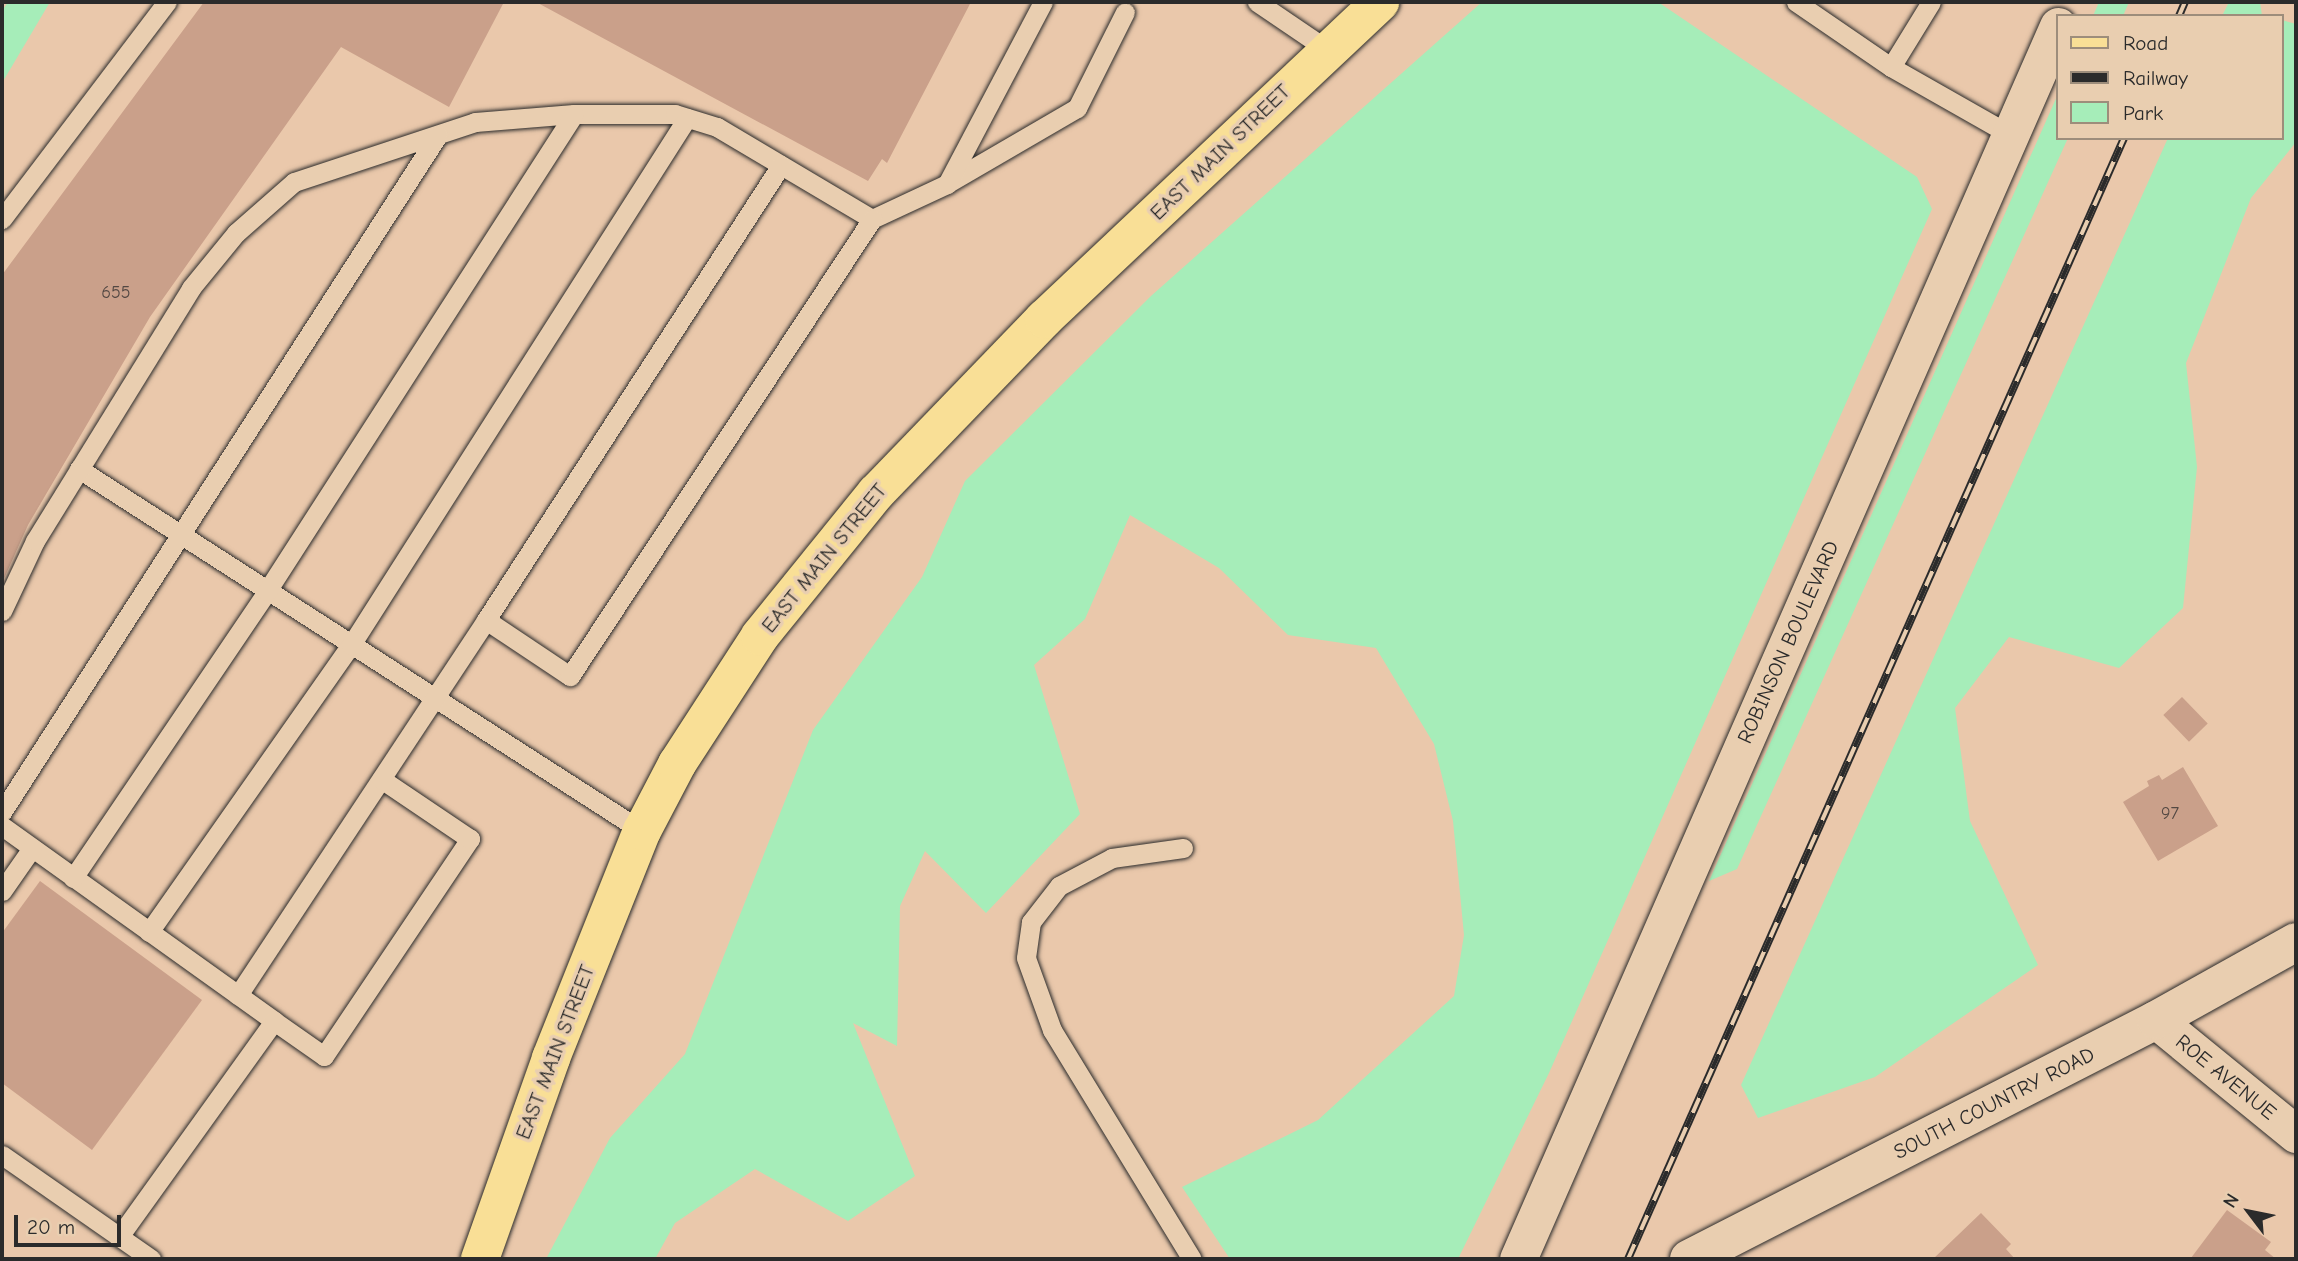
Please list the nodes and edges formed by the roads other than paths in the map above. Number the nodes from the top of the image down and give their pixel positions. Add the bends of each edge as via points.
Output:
1 (166, 2) edge
2 (1043, 2) edge
3 (1257, 2) edge
4 (1380, 2) edge
5 (1796, 2) edge
6 (1931, 2) edge
7 (1125, 12) dead end
8 (2056, 30) edge
9 (1328, 50) junction
10 (1891, 67) junction
11 (574, 114) junction
12 (687, 118) junction
13 (2010, 134) junction
14 (438, 135) junction
15 (781, 165) junction
16 (947, 184) junction
17 (2, 219) edge
18 (872, 219) junction
19 (79, 470) junction
20 (183, 536) junction
21 (267, 591) junction
22 (2, 611) edge
23 (486, 620) junction
24 (351, 645) junction
25 (434, 698) junction
26 (381, 779) junction
27 (2, 812) edge
28 (2, 827) edge
29 (642, 831) junction
30 (32, 848) junction
31 (1183, 848) dead end
32 (73, 878) junction
33 (2, 891) edge
34 (149, 932) junction
35 (2296, 942) edge
36 (238, 995) junction
37 (2156, 1020) junction
38 (274, 1021) junction
39 (2296, 1134) edge
40 (2, 1154) edge
41 (119, 1237) junction
42 (151, 1259) edge
43 (480, 1259) edge
44 (1192, 1259) edge
45 (1518, 1259) edge
46 (1689, 1259) edge

1 - 17 lane
2 - 16 lane
3 - 9 lane
4 - 9 main road, EAST MAIN STREET
5 - 10 lane
6 - 10 lane
7 - 16 lane via 1077,108
8 - 13 street, ROBINSON BOULEVARD
9 - 29 main road, EAST MAIN STREET via 1044,319 876,493 760,636 677,764
10 - 13 lane
11 - 12 lane via 675,114
11 - 14 lane via 475,122
11 - 21 lane
12 - 15 lane via 717,127
12 - 24 lane
13 - 45 street, ROBINSON BOULEVARD
14 - 19 lane via 343,162 293,182 236,233 191,288
14 - 20 lane
15 - 18 lane
15 - 23 lane
16 - 18 lane
18 - 23 lane via 570,676
19 - 20 lane
19 - 22 lane via 35,541
20 - 21 lane
20 - 27 lane
21 - 24 lane
21 - 32 lane
23 - 25 lane
24 - 25 lane
24 - 34 lane
25 - 26 lane
25 - 29 lane
26 - 36 lane
26 - 38 lane via 470,839 324,1056
28 - 30 lane
29 - 43 main road, EAST MAIN STREET via 551,1058
30 - 32 lane
30 - 33 lane
31 - 44 lane via 1112,858 1059,886 1031,922 1026,958 1052,1030
32 - 34 lane
34 - 36 lane
35 - 37 main road, SOUTH COUNTRY ROAD
36 - 38 lane
37 - 39 street, ROE AVENUE
37 - 46 main road, SOUTH COUNTRY ROAD
38 - 41 lane
40 - 41 lane
41 - 42 lane

